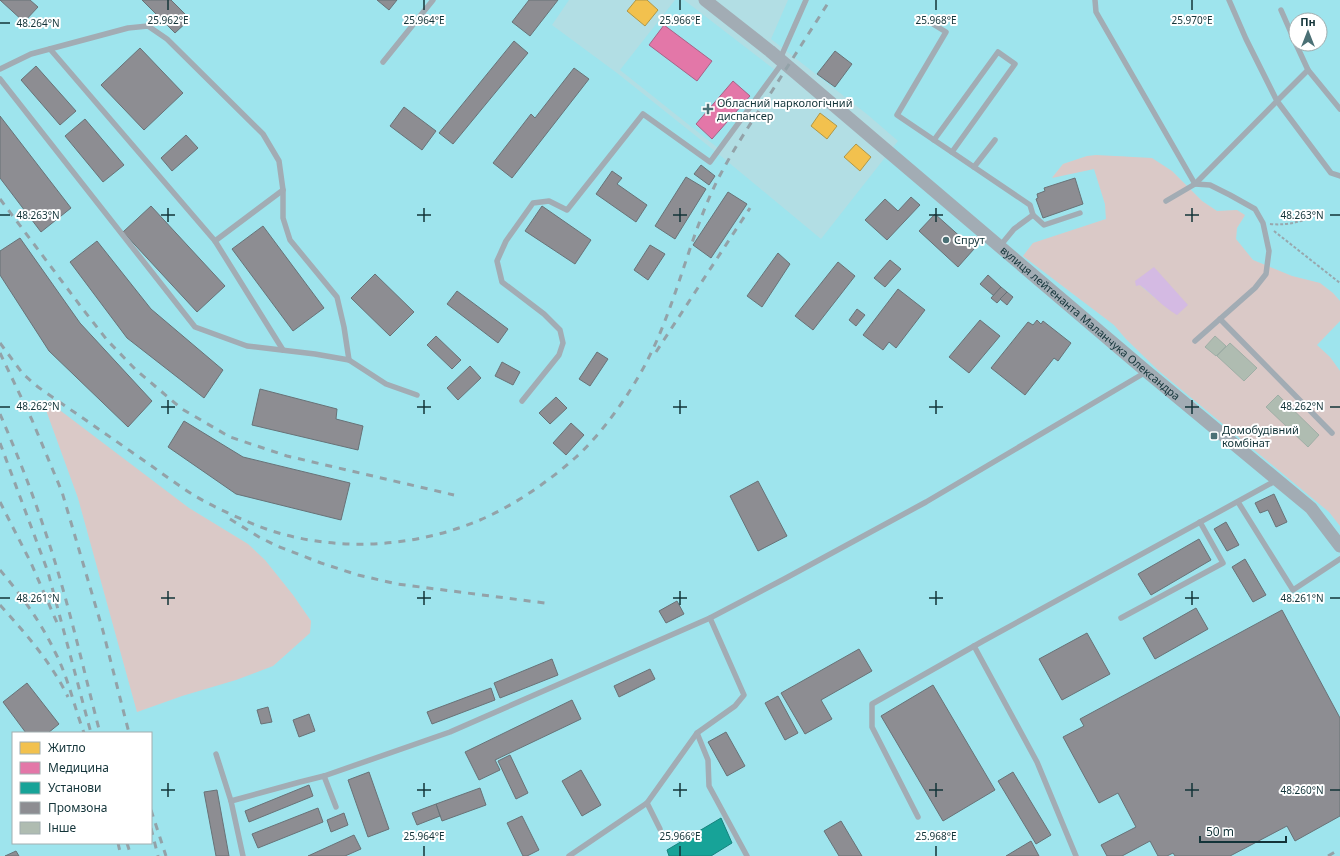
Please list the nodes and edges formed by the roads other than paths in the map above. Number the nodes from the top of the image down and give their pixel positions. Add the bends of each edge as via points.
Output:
1 (433, 0) edge
2 (705, 0) edge
3 (806, 0) edge
4 (1095, 0) edge
5 (1229, 0) edge
6 (1281, 10) dead end
7 (923, 18) dead end
8 (1288, 26) edge
9 (50, 49) junction
10 (1300, 52) edge
11 (781, 60) junction
12 (383, 62) dead end
13 (0, 69) edge
14 (1308, 70) junction
15 (0, 78) edge
16 (1277, 101) junction
17 (1340, 109) edge
18 (934, 140) junction
19 (995, 140) dead end
20 (952, 152) junction
21 (974, 167) junction
22 (1340, 176) edge
23 (1196, 184) junction
24 (283, 190) junction
25 (1166, 201) dead end
26 (1080, 213) dead end
27 (1033, 215) junction
28 (215, 241) junction
29 (999, 246) junction
30 (1220, 319) junction
31 (1195, 341) dead end
32 (283, 350) junction
33 (349, 360) junction
34 (1146, 371) junction
35 (417, 395) dead end
36 (522, 401) dead end
37 (1332, 433) dead end
38 (1277, 480) junction
39 (1238, 502) junction
40 (1200, 522) junction
41 (1340, 546) edge
42 (1340, 560) edge
43 (710, 618) junction
44 (1121, 618) dead end
45 (974, 646) junction
46 (697, 732) junction
47 (216, 754) dead end
48 (324, 776) junction
49 (231, 801) junction
50 (647, 803) junction
51 (336, 807) dead end
52 (918, 817) dead end
53 (660, 829) dead end
54 (243, 856) edge
55 (569, 856) edge
56 (747, 856) edge
57 (1076, 856) edge

1 - 12 lane
2 - 11 street, вулиця лейтенанта Маланчука Олександра
3 - 11 lane
4 - 23 lane via 1096,12
5 - 16 lane
6 - 8 lane
7 - 18 lane via 946,32 896,115
9 - 13 lane via 31,54
9 - 24 lane via 128,28 148,26 167,39 263,134 278,161
9 - 28 lane
10 - 14 lane
11 - 29 street, вулиця лейтенанта Маланчука Олександра
11 - 36 lane via 710,162 643,114 568,210 549,201 533,203 506,241 497,261 502,282 544,314 560,330 563,342 559,355
14 - 16 lane
14 - 17 lane
15 - 32 lane via 195,327 247,346
16 - 22 lane via 1331,173
16 - 23 lane
18 - 20 lane
18 - 20 lane via 998,52 1015,64
19 - 21 lane
20 - 21 lane
21 - 27 lane via 1030,205
23 - 25 lane
23 - 30 lane via 1210,185 1255,209 1263,223 1269,251 1266,274 1255,288
24 - 28 lane
24 - 33 lane via 283,218 290,240 337,298
26 - 27 lane via 1044,225
27 - 29 lane via 1014,229
28 - 32 lane
29 - 34 street, вулиця лейтенанта Маланчука Олександра
30 - 31 lane
30 - 37 lane
32 - 33 lane
33 - 35 lane via 386,384
34 - 38 street, вулиця лейтенанта Маланчука Олександра
34 - 43 lane via 926,502
38 - 39 lane
38 - 41 street, вулиця лейтенанта Маланчука Олександра via 1310,508
39 - 40 lane
39 - 42 lane via 1293,590
40 - 44 lane via 1223,563
40 - 45 lane
43 - 46 lane via 744,695 735,706
43 - 48 lane via 450,732
45 - 52 lane via 872,704 872,727
45 - 57 lane via 1037,762
46 - 50 lane
46 - 56 lane via 708,760 708,786
47 - 49 lane
48 - 49 lane
48 - 51 lane
49 - 54 lane
50 - 53 lane
50 - 55 lane

